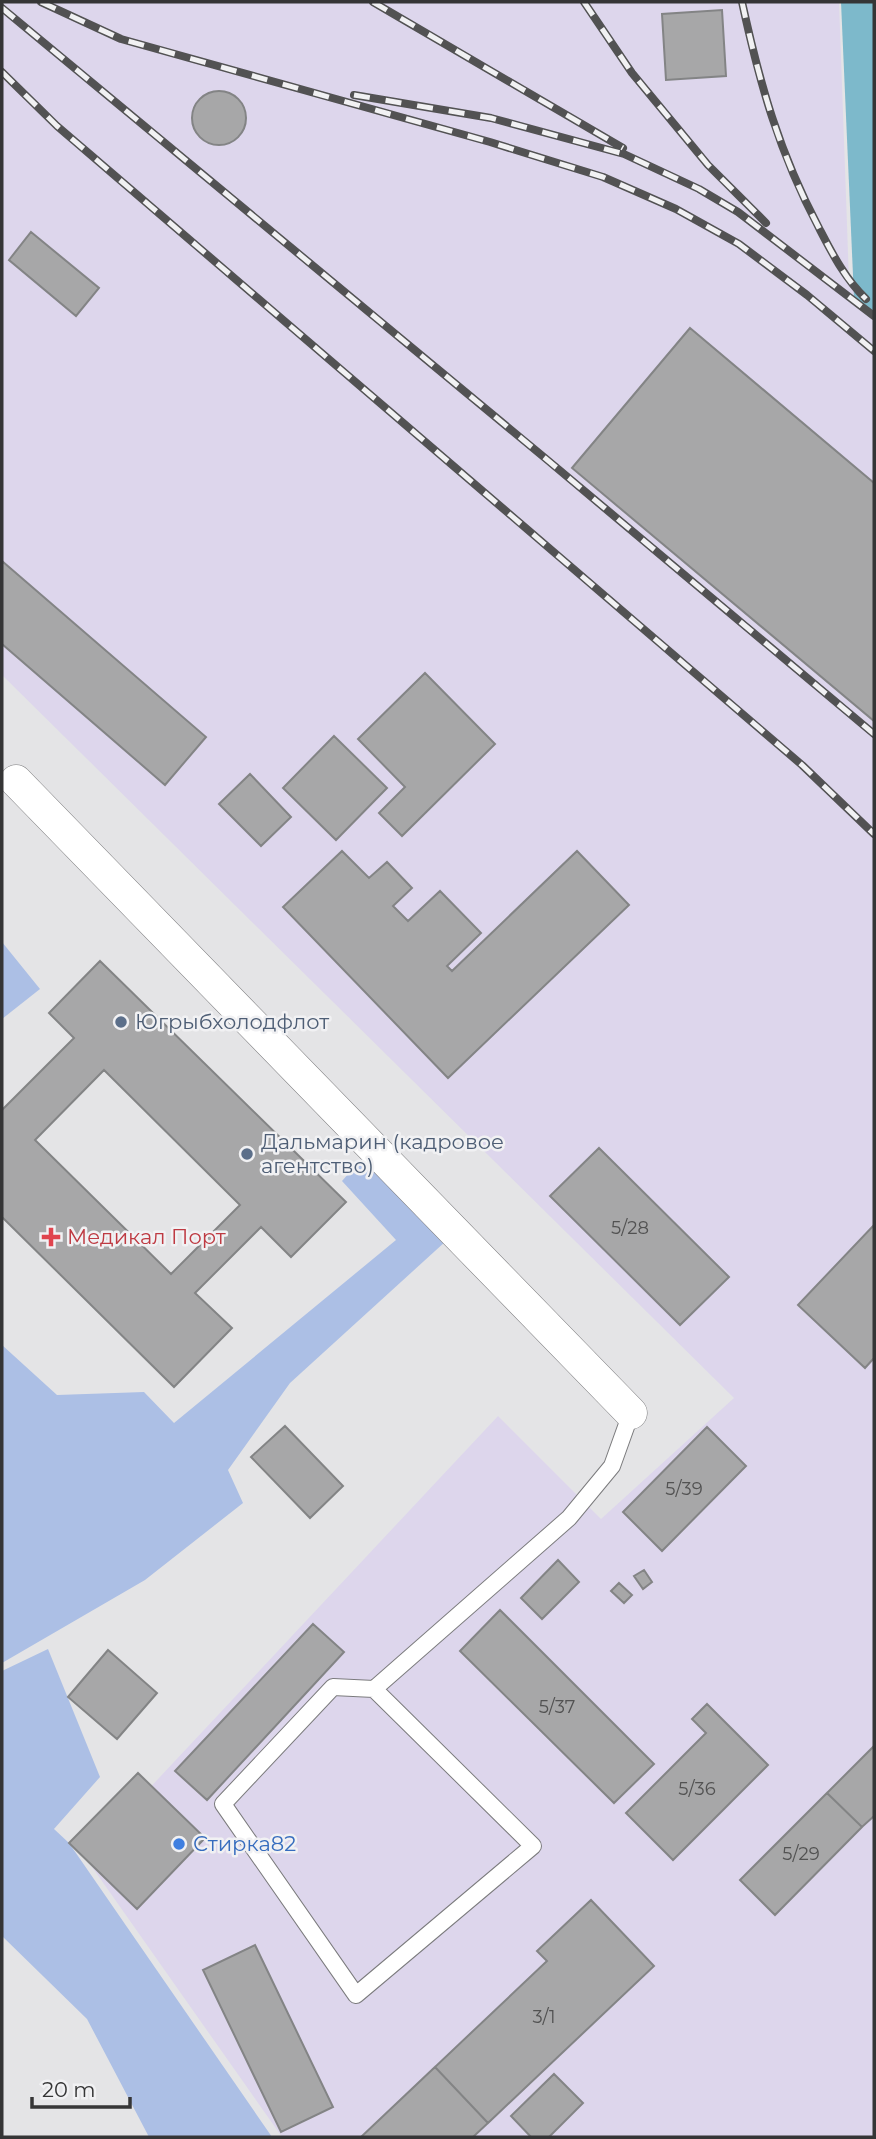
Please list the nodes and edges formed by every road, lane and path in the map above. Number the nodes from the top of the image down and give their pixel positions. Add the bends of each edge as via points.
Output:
1 (6, 781) edge
2 (631, 1413) joint
3 (374, 1689) junction

1 - 2 street
2 - 3 lane via 612,1466 569,1518
3 - 3 lane via 333,1687 223,1804 356,1995 533,1846

